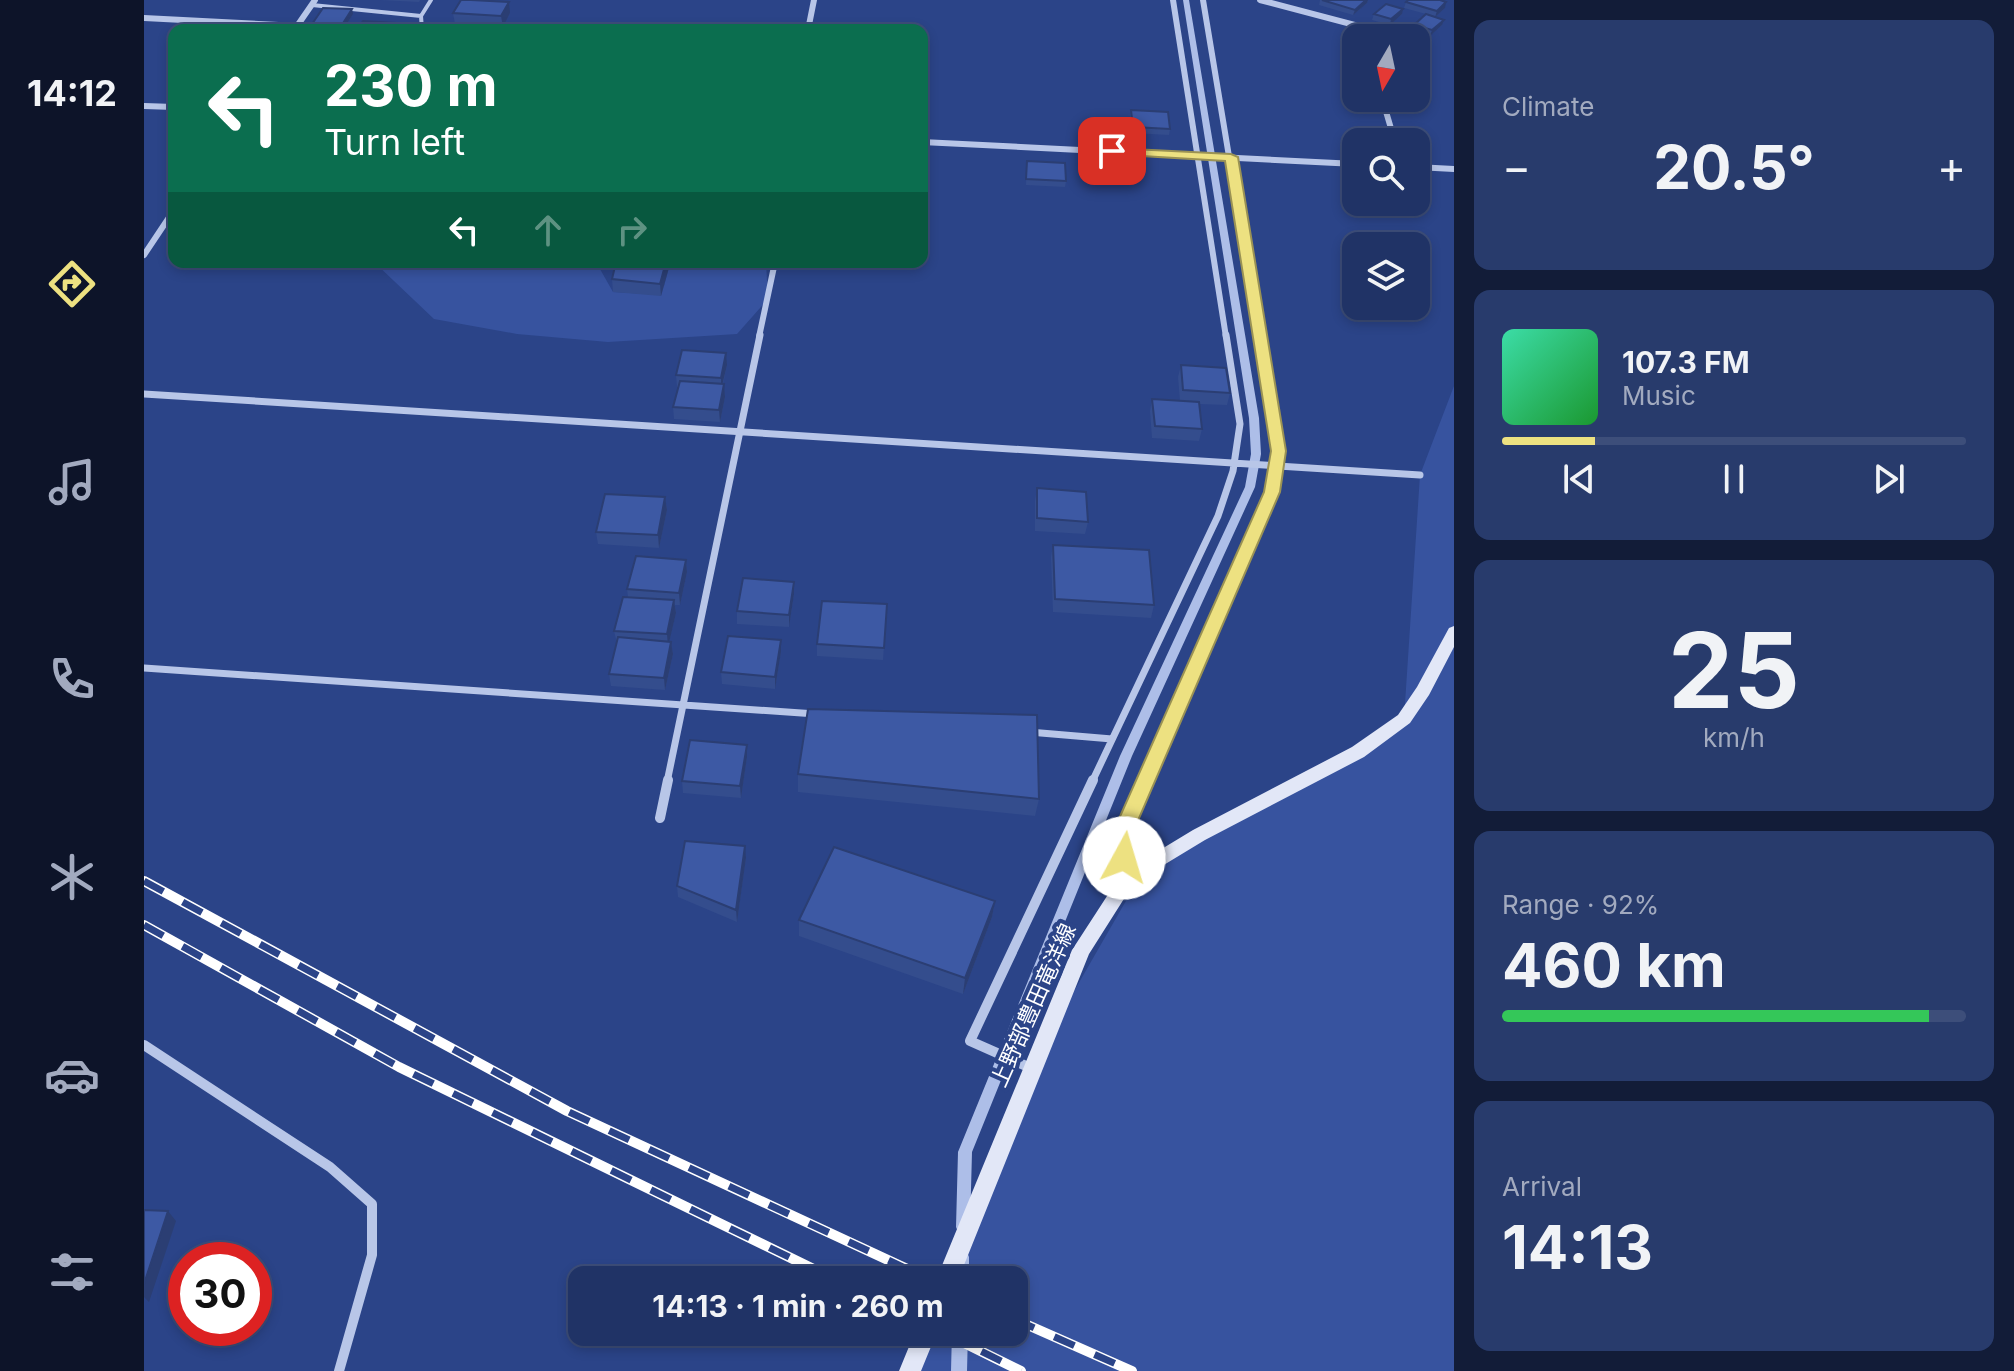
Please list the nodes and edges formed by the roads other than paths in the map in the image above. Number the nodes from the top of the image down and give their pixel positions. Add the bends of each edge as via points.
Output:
1 (431, 0) edge
2 (814, 0) edge
3 (1173, 0) edge
4 (1203, 0) edge
5 (1260, 0) edge
6 (313, 2) edge
7 (421, 16) junction
8 (144, 18) edge
9 (235, 24) edge
10 (299, 24) edge
11 (422, 24) edge
12 (809, 24) edge
13 (1351, 24) edge
14 (144, 106) edge
15 (168, 107) edge
16 (928, 142) edge
17 (1196, 155) junction
18 (1231, 157) junction
19 (1342, 163) edge
20 (1430, 168) edge
21 (1454, 169) edge
22 (168, 219) edge
23 (144, 255) edge
24 (774, 268) edge
25 (144, 394) edge
26 (741, 430) junction
27 (1236, 461) junction
28 (1276, 464) junction
29 (1420, 475) dead end
30 (1454, 632) edge
31 (144, 668) edge
32 (684, 703) junction
33 (827, 715) edge
34 (1018, 731) edge
35 (1112, 739) junction
36 (660, 818) dead end
37 (1128, 878) junction
38 (144, 1045) edge
39 (1033, 1069) junction
40 (953, 1266) edge
41 (920, 1346) edge
42 (339, 1371) edge
43 (910, 1371) edge

1 - 7 lane
2 - 12 street
3 - 17 street
4 - 18 street
5 - 13 street
6 - 7 lane
6 - 10 street
7 - 11 lane
8 - 9 street
14 - 15 street
16 - 17 street
17 - 18 street
17 - 27 street via 1240,424
18 - 19 street
18 - 28 street via 1277,428
20 - 21 street
22 - 23 street
24 - 26 street
25 - 26 street
26 - 27 street
26 - 32 street
27 - 28 street
27 - 35 street via 1218,516
28 - 29 street
28 - 37 street via 1272,492 1120,839
30 - 37 main road, 上野部豊田竜洋線 via 1404,719 1358,752
31 - 32 street
32 - 33 street
32 - 36 street
34 - 35 street
35 - 39 street via 970,1041
37 - 39 main road, 上野部豊田竜洋線 via 1081,950
38 - 42 street via 330,1167 372,1204 372,1255
39 - 40 main road, 上野部豊田竜洋線
41 - 43 main road

